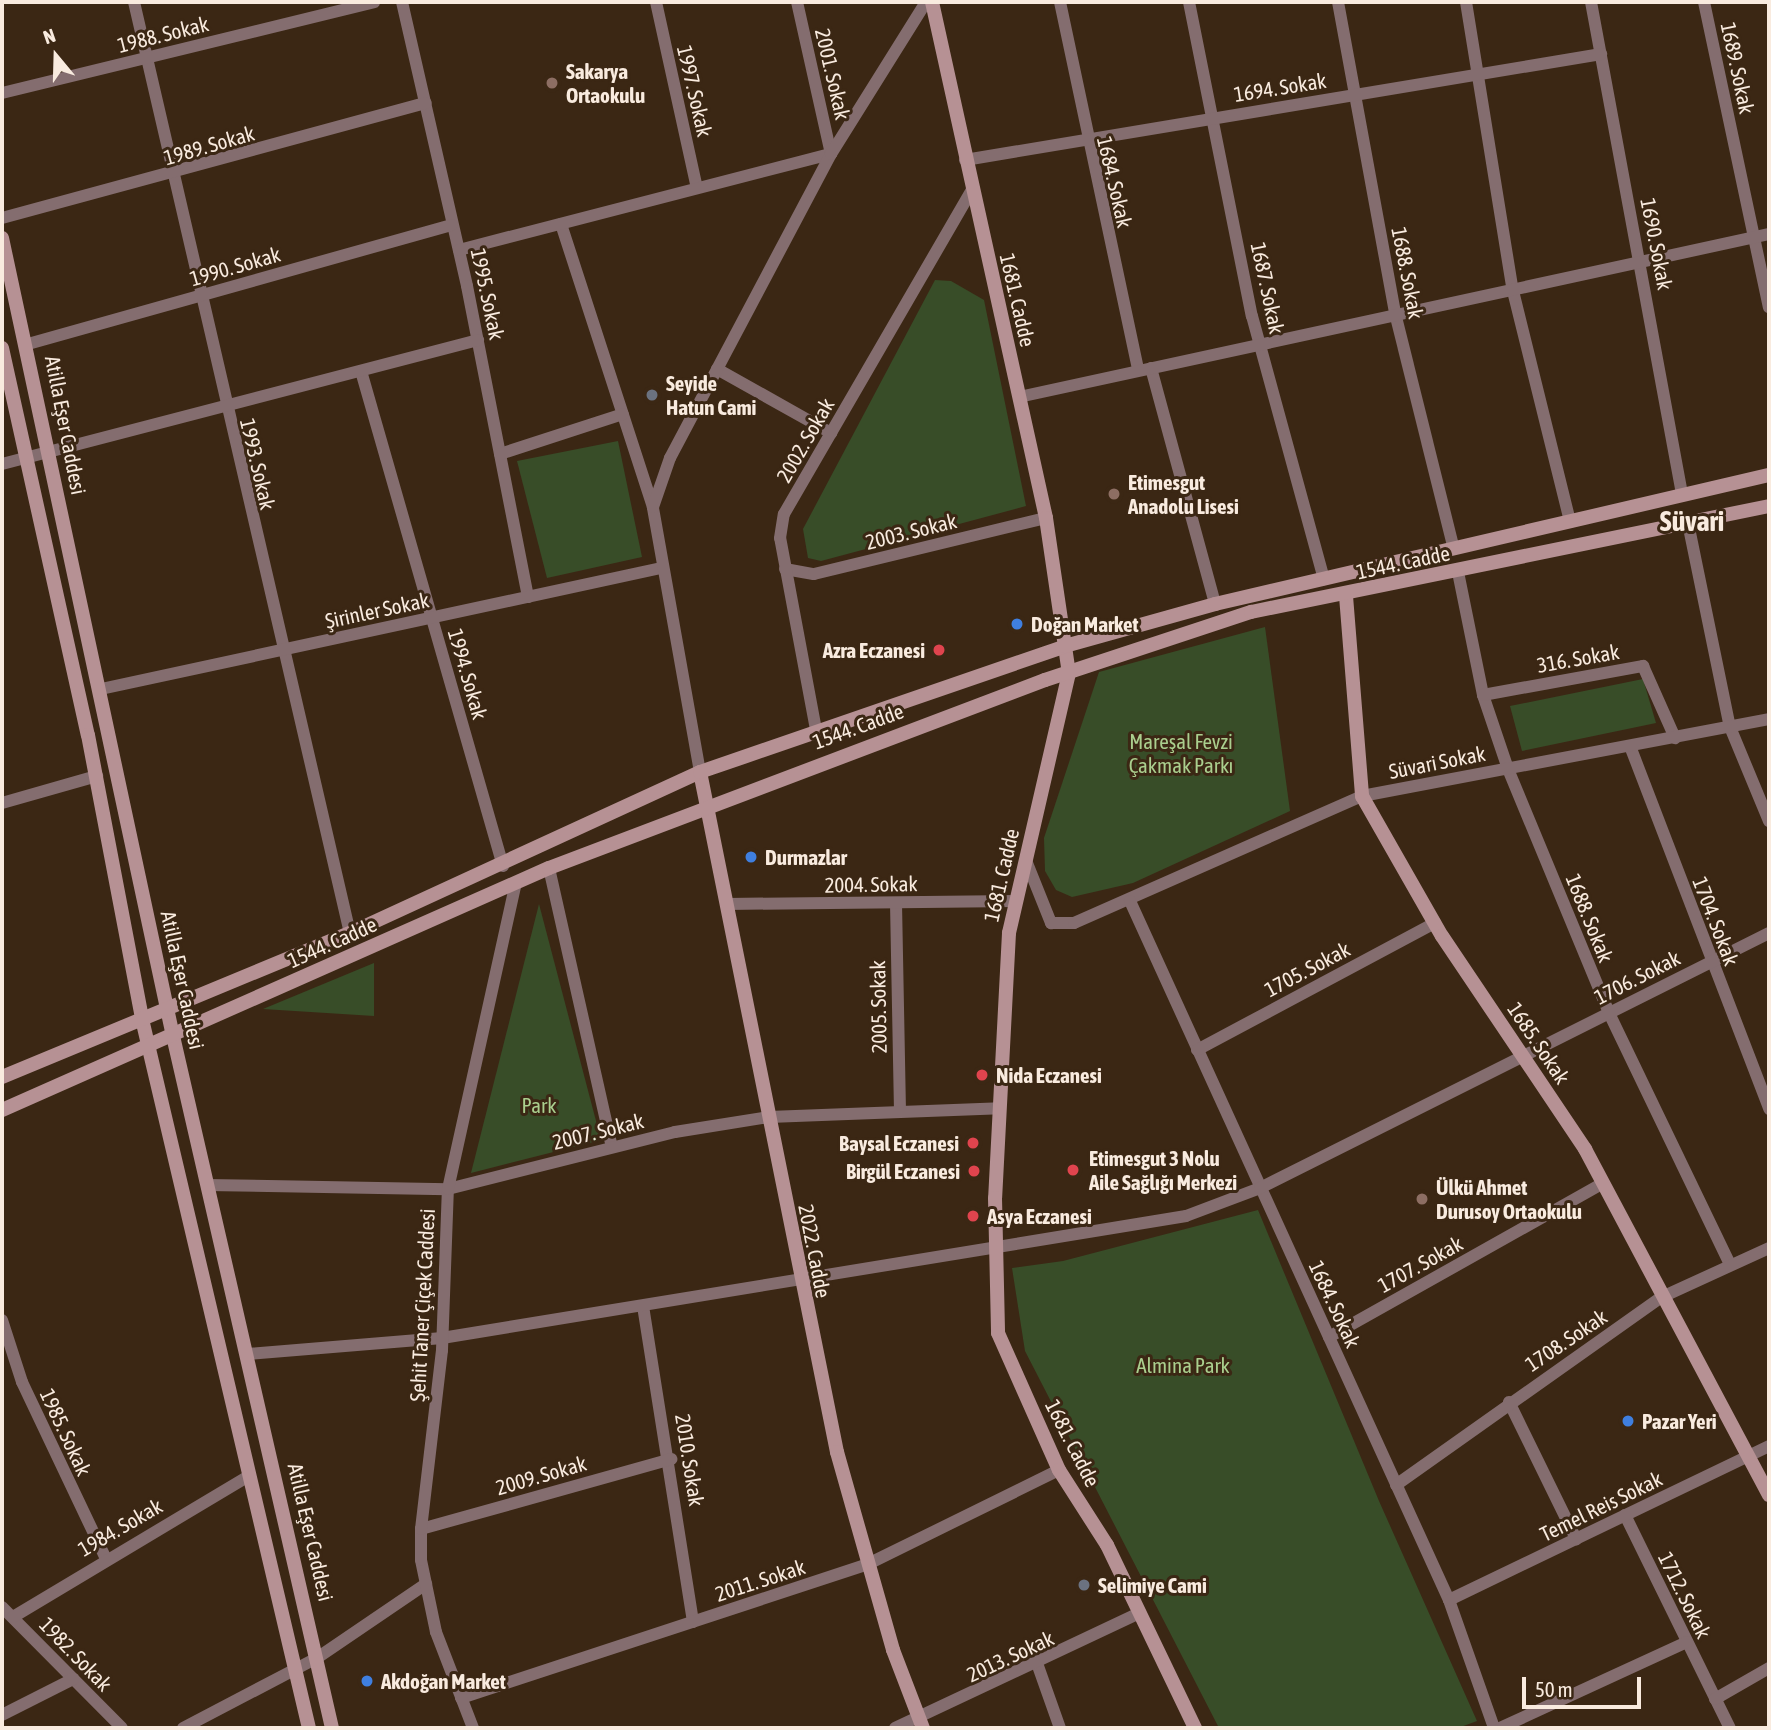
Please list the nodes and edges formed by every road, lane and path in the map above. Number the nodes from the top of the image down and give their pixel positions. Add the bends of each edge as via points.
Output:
1 (134, 2) edge
2 (374, 2) edge
3 (402, 2) edge
4 (656, 2) edge
5 (797, 2) edge
6 (926, 2) edge
7 (932, 2) edge
8 (1060, 2) edge
9 (1189, 2) edge
10 (1338, 2) edge
11 (1466, 2) edge
12 (1591, 2) edge
13 (1704, 2) edge
14 (1601, 54) junction
15 (148, 57) junction
16 (1481, 74) junction
17 (2, 93) edge
18 (1354, 95) junction
19 (425, 103) junction
20 (1216, 117) junction
21 (1085, 140) junction
22 (831, 154) junction
23 (965, 160) junction
24 (174, 175) junction
25 (697, 188) junction
26 (971, 191) junction
27 (2, 218) edge
28 (561, 224) junction
29 (452, 225) junction
30 (1769, 233) edge
31 (1755, 237) junction
32 (2, 239) edge
33 (459, 250) junction
34 (1642, 261) junction
35 (1513, 291) junction
36 (200, 296) junction
37 (1769, 307) edge
38 (1396, 317) junction
39 (478, 340) junction
40 (1259, 343) junction
41 (28, 344) junction
42 (2, 348) edge
43 (717, 369) junction
44 (1144, 369) junction
45 (361, 371) junction
46 (1019, 397) junction
47 (225, 408) junction
48 (623, 414) junction
49 (831, 433) junction
50 (500, 454) junction
51 (50, 456) junction
52 (26, 460) junction
53 (2, 464) edge
54 (1769, 475) edge
55 (1682, 494) junction
56 (1769, 506) edge
57 (653, 507) junction
58 (1046, 518) junction
59 (1570, 522) junction
60 (1688, 523) junction
61 (1454, 549) junction
62 (661, 568) junction
63 (785, 569) junction
64 (1458, 572) junction
65 (1324, 579) junction
66 (1346, 596) junction
67 (528, 597) junction
68 (1215, 604) junction
69 (432, 618) junction
70 (1065, 646) junction
71 (283, 650) junction
72 (1069, 673) junction
73 (101, 689) junction
74 (1483, 695) junction
75 (1769, 719) edge
76 (1730, 727) junction
77 (817, 735) junction
78 (1675, 738) junction
79 (1630, 746) junction
80 (1508, 769) junction
81 (700, 772) junction
82 (97, 776) junction
83 (1362, 796) junction
84 (2, 803) edge
85 (706, 804) junction
86 (1769, 821) edge
87 (1027, 859) junction
88 (503, 866) junction
89 (549, 868) junction
90 (516, 882) junction
91 (1015, 901) junction
92 (1129, 901) junction
93 (896, 903) junction
94 (727, 904) junction
95 (1435, 923) junction
96 (350, 933) junction
97 (1769, 933) edge
98 (1711, 962) junction
99 (167, 1008) junction
100 (1609, 1013) junction
101 (142, 1019) junction
102 (173, 1036) junction
103 (148, 1045) junction
104 (1197, 1050) junction
105 (1522, 1056) junction
106 (2, 1077) edge
107 (1000, 1108) junction
108 (1769, 1109) edge
109 (2, 1110) edge
110 (900, 1110) junction
111 (769, 1117) junction
112 (612, 1147) junction
113 (1603, 1183) junction
114 (207, 1185) junction
115 (1260, 1188) junction
116 (448, 1189) junction
117 (1769, 1248) edge
118 (996, 1251) junction
119 (1729, 1262) junction
120 (798, 1280) junction
121 (1662, 1297) junction
122 (643, 1306) junction
123 (2, 1320) edge
124 (1329, 1337) junction
125 (442, 1338) junction
126 (248, 1354) junction
127 (1509, 1402) junction
128 (1769, 1446) edge
129 (1748, 1457) junction
130 (671, 1459) junction
131 (1059, 1470) junction
132 (249, 1476) junction
133 (1396, 1485) junction
134 (1769, 1495) edge
135 (1625, 1516) junction
136 (421, 1529) junction
137 (1576, 1539) junction
138 (105, 1556) junction
139 (869, 1564) junction
140 (426, 1584) junction
141 (1449, 1600) junction
142 (2, 1607) edge
143 (1139, 1613) junction
144 (13, 1617) junction
145 (693, 1622) junction
146 (1687, 1642) junction
147 (317, 1658) junction
148 (1038, 1666) junction
149 (297, 1668) junction
150 (1769, 1668) edge
151 (73, 1679) junction
152 (461, 1698) junction
153 (1715, 1699) junction
154 (2, 1715) edge
155 (922, 1723) edge
156 (122, 1728) edge
157 (183, 1728) edge
158 (309, 1728) edge
159 (332, 1728) edge
160 (473, 1728) edge
161 (895, 1728) edge
162 (1060, 1728) edge
163 (1195, 1728) edge
164 (1494, 1728) edge
165 (1500, 1728) edge
166 (1730, 1728) edge

1 - 15 street, 1993. Sokak
2 - 15 street, 1988. Sokak
3 - 19 street, 1995. Sokak
4 - 25 street, 1997. Sokak
5 - 22 street, 2001. Sokak
6 - 22 street
7 - 23 main road, 1681. Cadde
8 - 21 street, 1684. Sokak
9 - 20 street, 1687. Sokak
10 - 18 street, 1688. Sokak
11 - 16 street
12 - 14 street, 1690. Sokak
13 - 31 street, 1689. Sokak
14 - 16 street, 1694. Sokak
14 - 34 street, 1690. Sokak
15 - 17 street, 1988. Sokak
15 - 24 street, 1993. Sokak
16 - 18 street, 1694. Sokak
16 - 35 street
18 - 20 street, 1694. Sokak
18 - 38 street, 1688. Sokak
19 - 24 street, 1989. Sokak
19 - 29 street, 1995. Sokak
20 - 21 street, 1694. Sokak
20 - 40 street, 1687. Sokak
21 - 23 street, 1694. Sokak
21 - 44 street, 1684. Sokak
22 - 25 street
22 - 43 street
23 - 26 main road, 1681. Cadde
24 - 27 street, 1989. Sokak
24 - 36 street, 1993. Sokak
25 - 28 street
26 - 46 main road, 1681. Cadde
26 - 49 street, 2002. Sokak
28 - 33 street
28 - 48 street
29 - 33 street, 1995. Sokak
29 - 36 street, 1990. Sokak
30 - 31 street
31 - 34 street
31 - 37 street, 1689. Sokak
32 - 41 main road, Atilla Eşer Caddesi
33 - 39 street, 1995. Sokak
34 - 35 street
34 - 55 street, 1690. Sokak
35 - 38 street
35 - 59 street
36 - 41 street, 1990. Sokak
36 - 47 street, 1993. Sokak
38 - 40 street
38 - 61 street, 1688. Sokak
39 - 45 street
39 - 50 street, 1995. Sokak
40 - 44 street
40 - 65 street, 1687. Sokak
41 - 51 main road, Atilla Eşer Caddesi
42 - 52 main road, Atilla Eşer Caddesi
43 - 49 street
43 - 57 street via 670,458
44 - 46 street
44 - 68 street, 1684. Sokak
45 - 47 street
45 - 69 street, 1994. Sokak
46 - 58 main road, 1681. Cadde
47 - 51 street
47 - 71 street, 1993. Sokak
48 - 50 street
48 - 57 street
49 - 63 street, 2002. Sokak via 784,514
50 - 67 street, 1995. Sokak
51 - 52 street
51 - 73 main road, Atilla Eşer Caddesi
52 - 53 street
52 - 82 main road, Atilla Eşer Caddesi
54 - 55 main road, 1544. Cadde
55 - 59 main road, 1544. Cadde
56 - 60 main road, 1544. Cadde
57 - 62 street
58 - 63 street, 2003. Sokak via 814,574
58 - 70 main road, 1681. Cadde
59 - 61 main road, 1544. Cadde
60 - 64 main road, 1544. Cadde
60 - 76 street
61 - 65 main road, 1544. Cadde
62 - 67 street, Şirinler Sokak
62 - 81 street
63 - 77 street, 2002. Sokak
64 - 66 main road, 1544. Cadde
64 - 74 street, 1688. Sokak
65 - 68 main road, 1544. Cadde
66 - 72 main road, 1544. Cadde via 1251,612
66 - 83 main road, 1685. Sokak
67 - 69 street, Şirinler Sokak
68 - 70 main road, 1544. Cadde
69 - 71 street, Şirinler Sokak
69 - 88 street, 1994. Sokak
70 - 72 main road, 1681. Cadde
70 - 77 main road, 1544. Cadde
71 - 73 street, Şirinler Sokak
71 - 96 street, 1993. Sokak
72 - 85 main road, 1544. Cadde
72 - 87 main road, 1681. Cadde
73 - 99 main road, Atilla Eşer Caddesi
74 - 78 street, 316. Sokak via 1643,666
74 - 80 street, 1688. Sokak
75 - 76 street, Süvari Sokak
76 - 78 street, Süvari Sokak
76 - 86 street
77 - 81 main road, 1544. Cadde
78 - 79 street, Süvari Sokak
79 - 80 street, Süvari Sokak
79 - 98 street, 1704. Sokak
80 - 83 street, Süvari Sokak
80 - 100 street, 1688. Sokak
81 - 85 main road, 2022. Cadde
81 - 88 main road, 1544. Cadde
82 - 84 street
82 - 101 main road, Atilla Eşer Caddesi
83 - 92 street, Süvari Sokak
83 - 95 main road, 1685. Sokak
85 - 89 main road, 1544. Cadde
85 - 94 main road, 2022. Cadde
87 - 91 main road, 1681. Cadde
87 - 92 street, Süvari Sokak via 1029,880 1051,923 1074,923
88 - 96 main road, 1544. Cadde
89 - 90 main road, 1544. Cadde
89 - 112 street
90 - 102 main road, 1544. Cadde
90 - 116 street, Şehit Taner Çiçek Caddesi
91 - 93 street, 2004. Sokak
91 - 107 main road, 1681. Cadde
92 - 104 street, 1684. Sokak
93 - 94 street, 2004. Sokak
93 - 110 street, 2005. Sokak
94 - 111 main road, 2022. Cadde
95 - 104 street, 1705. Sokak
95 - 105 main road, 1685. Sokak
96 - 99 main road, 1544. Cadde
97 - 98 street, 1706. Sokak
98 - 100 street, 1706. Sokak
98 - 108 street, 1704. Sokak
99 - 101 main road, 1544. Cadde
99 - 102 main road, Atilla Eşer Caddesi
100 - 105 street, 1706. Sokak
100 - 119 street, 1688. Sokak
101 - 103 main road, Atilla Eşer Caddesi
101 - 106 main road, 1544. Cadde
102 - 103 main road, 1544. Cadde
102 - 114 main road, Atilla Eşer Caddesi
103 - 109 main road, 1544. Cadde
103 - 132 main road, Atilla Eşer Caddesi
104 - 115 street, 1684. Sokak
105 - 113 main road, 1685. Sokak
105 - 115 street, 1706. Sokak
107 - 110 street, 2007. Sokak
107 - 118 main road, 1681. Cadde
110 - 111 street, 2007. Sokak
111 - 112 street, 2007. Sokak
111 - 120 main road, 2022. Cadde
112 - 116 street, 2007. Sokak
113 - 121 main road, 1685. Sokak
113 - 124 street, 1707. Sokak
114 - 116 street, 2007. Sokak
114 - 126 main road, Atilla Eşer Caddesi
115 - 118 street, 1706. Sokak via 1186,1216
115 - 124 street, 1684. Sokak
116 - 125 street, Şehit Taner Çiçek Caddesi
117 - 119 street, 1708. Sokak
118 - 120 street, 1706. Sokak
118 - 131 main road, 1681. Cadde via 998,1333
119 - 121 street, 1708. Sokak
120 - 122 street, 1706. Sokak
120 - 139 main road, 2022. Cadde
121 - 127 street, 1708. Sokak
121 - 129 main road, 1685. Sokak
122 - 125 street, 1706. Sokak
122 - 130 street, 2010. Sokak
123 - 138 street, 1985. Sokak via 32,1406
124 - 133 street, 1684. Sokak
125 - 126 street, 1706. Sokak
125 - 136 street, Şehit Taner Çiçek Caddesi
126 - 147 main road, Atilla Eşer Caddesi
127 - 133 street, 1708. Sokak
127 - 137 street
128 - 129 street, Temel Reis Sokak
129 - 134 main road, 1685. Sokak
129 - 135 street, Temel Reis Sokak
130 - 136 street, 2009. Sokak
130 - 145 street, 2010. Sokak
131 - 139 street, 2011. Sokak
131 - 143 main road, 1681. Cadde via 1107,1545
132 - 138 street, 1984. Sokak
132 - 149 main road, Atilla Eşer Caddesi
133 - 141 street, 1684. Sokak
135 - 137 street, Temel Reis Sokak
135 - 146 street, 1712. Sokak
136 - 140 street, Şehit Taner Çiçek Caddesi
137 - 141 street, Temel Reis Sokak
138 - 144 street, 1984. Sokak
139 - 145 street, 2011. Sokak
139 - 155 main road, 2022. Cadde
140 - 147 street
140 - 152 street, Şehit Taner Çiçek Caddesi
141 - 164 street, 1684. Sokak
142 - 144 street, 1982. Sokak
143 - 148 street, 2013. Sokak
143 - 163 main road, 1681. Cadde
144 - 151 street, 1982. Sokak
145 - 152 street, 2011. Sokak
146 - 153 street, 1712. Sokak
146 - 165 street
147 - 149 street
147 - 159 main road, Atilla Eşer Caddesi
148 - 155 street, 2013. Sokak
148 - 162 street
149 - 157 street
149 - 158 main road, Atilla Eşer Caddesi
150 - 153 street
151 - 154 street
151 - 156 street, 1982. Sokak
152 - 160 street, Şehit Taner Çiçek Caddesi
153 - 166 street, 1712. Sokak
155 - 161 street, 2013. Sokak

